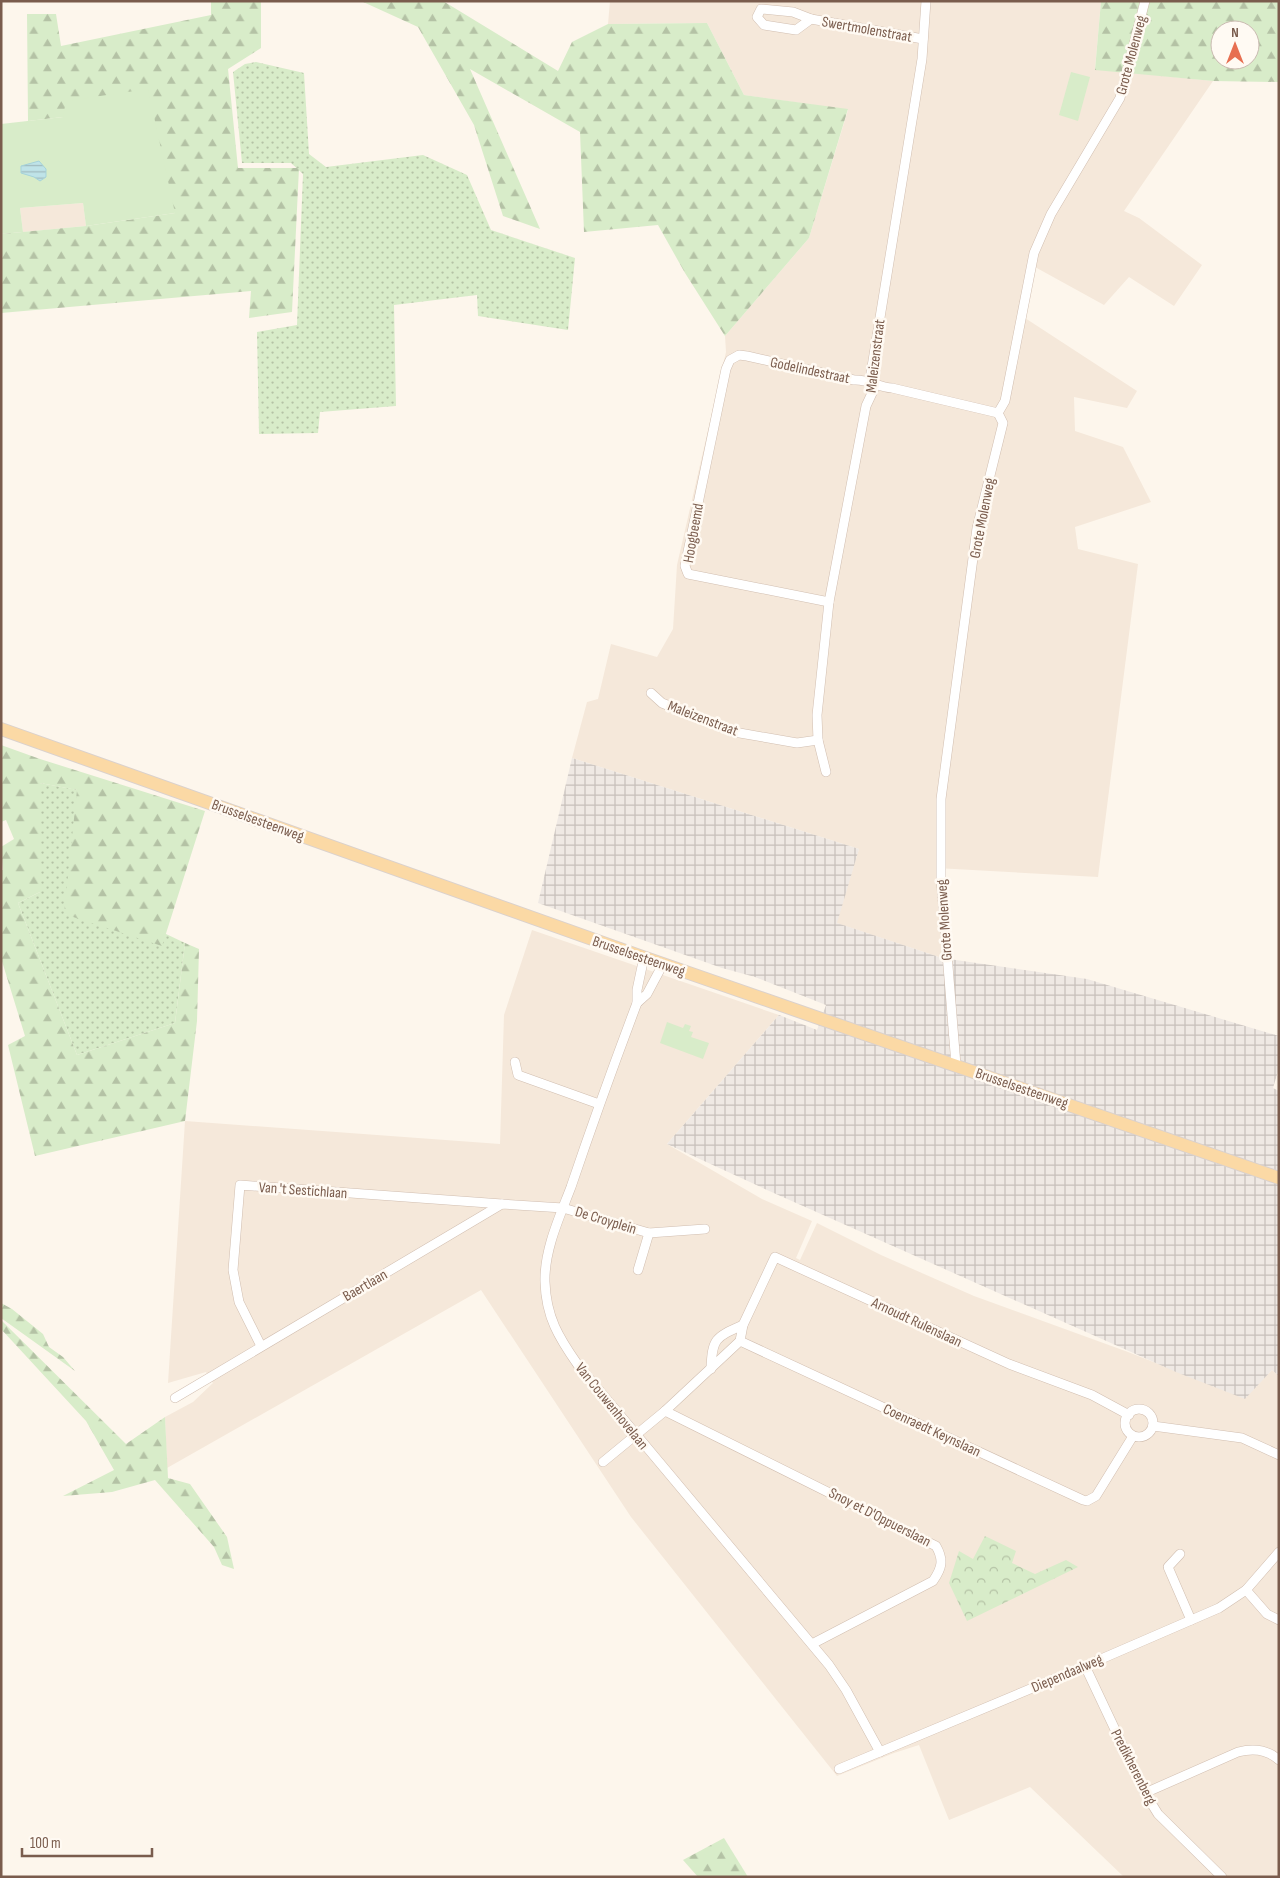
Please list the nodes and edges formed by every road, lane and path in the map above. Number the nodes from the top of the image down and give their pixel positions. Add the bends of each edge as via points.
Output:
1 (793, 1) edge
2 (926, 1) edge
3 (1145, 1) edge
4 (794, 12) junction
5 (812, 19) junction
6 (923, 39) junction
7 (739, 356) joint
8 (874, 385) junction
9 (998, 413) junction
10 (829, 602) junction
11 (651, 693) dead end
12 (1, 730) edge
13 (818, 740) junction
14 (826, 772) dead end
15 (644, 957) junction
16 (663, 964) junction
17 (637, 1003) junction
18 (515, 1062) dead end
19 (956, 1065) junction
20 (599, 1104) junction
21 (1279, 1178) edge
22 (502, 1204) junction
23 (563, 1208) junction
24 (705, 1229) dead end
25 (649, 1233) junction
26 (638, 1270) dead end
27 (743, 1325) junction
28 (740, 1341) junction
29 (261, 1346) junction
30 (712, 1369) junction
31 (175, 1398) dead end
32 (665, 1411) junction
33 (1129, 1415) junction
34 (1153, 1426) junction
35 (636, 1435) junction
36 (1133, 1436) junction
37 (1279, 1455) edge
38 (603, 1462) dead end
39 (1279, 1552) edge
40 (1180, 1554) dead end
41 (1246, 1590) junction
42 (1191, 1620) junction
43 (1279, 1620) edge
44 (812, 1644) junction
45 (1085, 1666) junction
46 (880, 1752) junction
47 (1279, 1760) edge
48 (839, 1769) dead end
49 (1145, 1793) junction
50 (1222, 1877) edge

1 - 4 street
2 - 6 street, Maleizenstraat
3 - 9 street, Grote Molenweg via 1120,98 1051,214 1034,253 1005,402
4 - 5 street, Swertmolenstraat
4 - 5 street, Swertmolenstraat via 761,9 757,17 764,25 796,30
5 - 6 street, Swertmolenstraat
6 - 8 street, Maleizenstraat via 871,373
7 - 8 street, Godelindestraat via 864,380
7 - 10 street, Hoogbeemd via 730,360 726,369 685,566 688,574
8 - 9 street, Godelindestraat
8 - 10 street, Maleizenstraat via 866,406
9 - 19 street, Grote Molenweg via 1003,423 977,528 941,799 941,879
10 - 13 street, Maleizenstraat via 817,716
11 - 13 street, Maleizenstraat via 662,703 734,732 797,743
12 - 15 main road, Brusselsesteenweg
13 - 14 street, Maleizenstraat
15 - 16 main road, Brusselsesteenweg
15 - 17 street, Van Couwenhovelaan
16 - 17 street, Van Couwenhovelaan via 647,994
16 - 19 main road, Brusselsesteenweg
17 - 20 street, Van Couwenhovelaan
18 - 20 street via 518,1075
19 - 21 main road, Brusselsesteenweg
20 - 23 street, Van Couwenhovelaan
22 - 23 street
22 - 29 street, Baertlaan
22 - 29 street, Van 't Sestichlaan via 240,1185 233,1270 239,1302
23 - 25 street, De Croyplein
23 - 35 street, Van Couwenhovelaan via 548,1251 545,1281 548,1307 557,1334 578,1366
24 - 25 street, De Croyplein
25 - 26 street, De Croyplein
27 - 28 street, Arnoudt Rulenslaan
27 - 30 street via 716,1340
27 - 33 street, Arnoudt Rulenslaan via 775,1257 1009,1364 1092,1395
28 - 30 street
28 - 36 street, Coenraedt Keynslaan via 1087,1501 1096,1496
29 - 31 street, Baertlaan
30 - 32 street
32 - 35 street
32 - 44 street, Snoy et D'Oppuerslaan via 936,1546 943,1560 933,1581
33 - 34 street, Arnoudt Rulenslaan via 1136,1410 1145,1411 1152,1417
33 - 36 street via 1126,1426
34 - 36 street via 1145,1436
34 - 37 street via 1242,1438
35 - 38 street
35 - 44 street, Van Couwenhovelaan
39 - 41 street, Diependaalweg
40 - 42 street via 1168,1567
41 - 42 street, Diependaalweg via 1219,1608
41 - 43 street via 1267,1614
42 - 45 street, Diependaalweg
44 - 46 street, Van Couwenhovelaan via 846,1690
45 - 46 street, Diependaalweg
45 - 49 street, Predikherenberg
46 - 48 street, Diependaalweg
47 - 49 street via 1262,1750 1250,1749
49 - 50 street, Predikherenberg via 1158,1814

